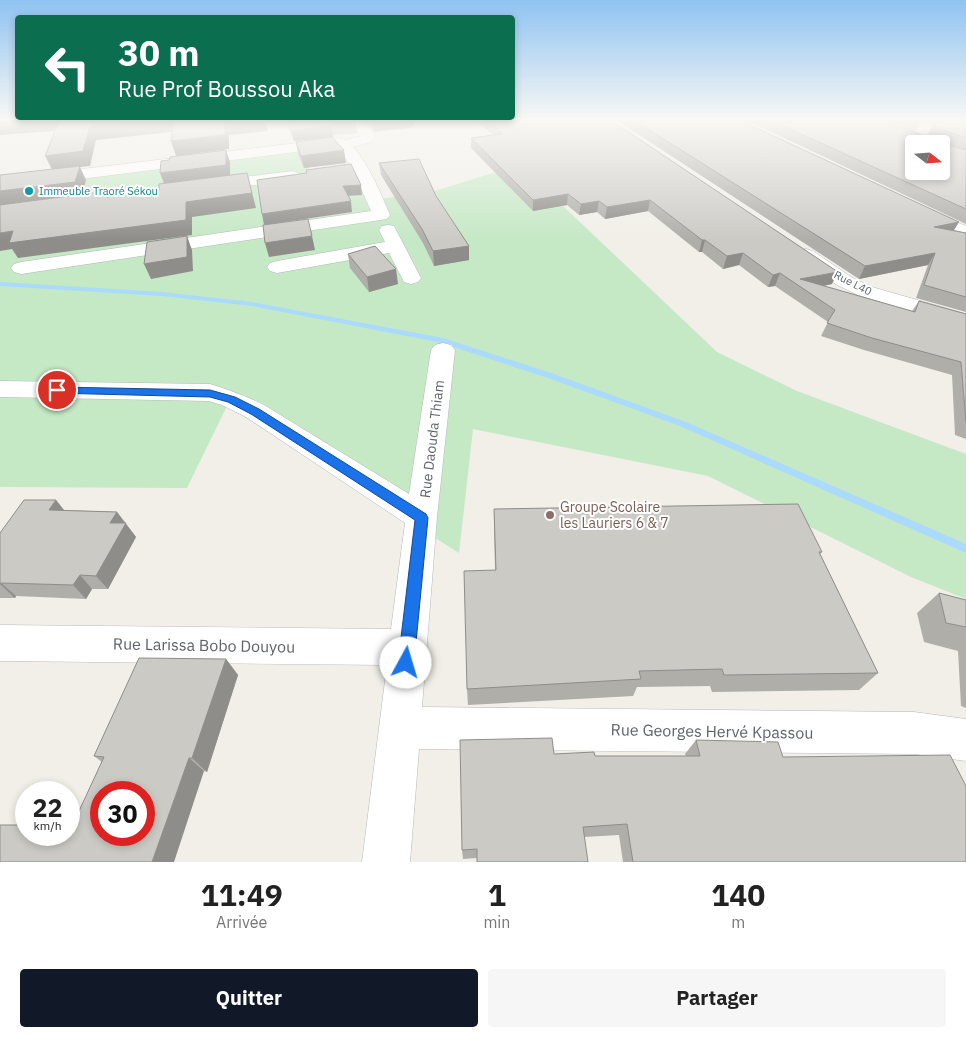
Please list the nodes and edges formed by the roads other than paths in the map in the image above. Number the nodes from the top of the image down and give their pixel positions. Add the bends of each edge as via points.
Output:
1 (199, 159) edge
2 (354, 159) edge
3 (359, 167) junction
4 (340, 170) edge
5 (310, 173) edge
6 (0, 184) edge
7 (194, 189) edge
8 (904, 204) edge
9 (381, 215) junction
10 (966, 233) edge
11 (788, 243) edge
12 (396, 246) junction
13 (277, 267) dead end
14 (20, 268) dead end
15 (411, 278) dead end
16 (966, 321) edge
17 (443, 350) dead end
18 (0, 389) edge
19 (421, 518) junction
20 (0, 643) edge
21 (408, 647) junction
22 (400, 728) junction
23 (966, 740) edge
24 (386, 862) edge

1 - 6 street
2 - 3 street
3 - 4 street
3 - 9 street
5 - 7 street
8 - 10 street
9 - 12 street
9 - 14 street
11 - 16 street, Rue L40 via 864,291
12 - 13 street
12 - 15 street
17 - 19 street, Rue Daouda Thiam
18 - 19 street via 210,394 231,399 255,411
19 - 21 street, Rue Daouda Thiam
20 - 21 street, Rue Larissa Bobo Douyou
21 - 22 street, Rue Daouda Thiam
22 - 23 street, Rue Georges Hervé Kpassou via 914,733
22 - 24 street, Rue Daouda Thiam

